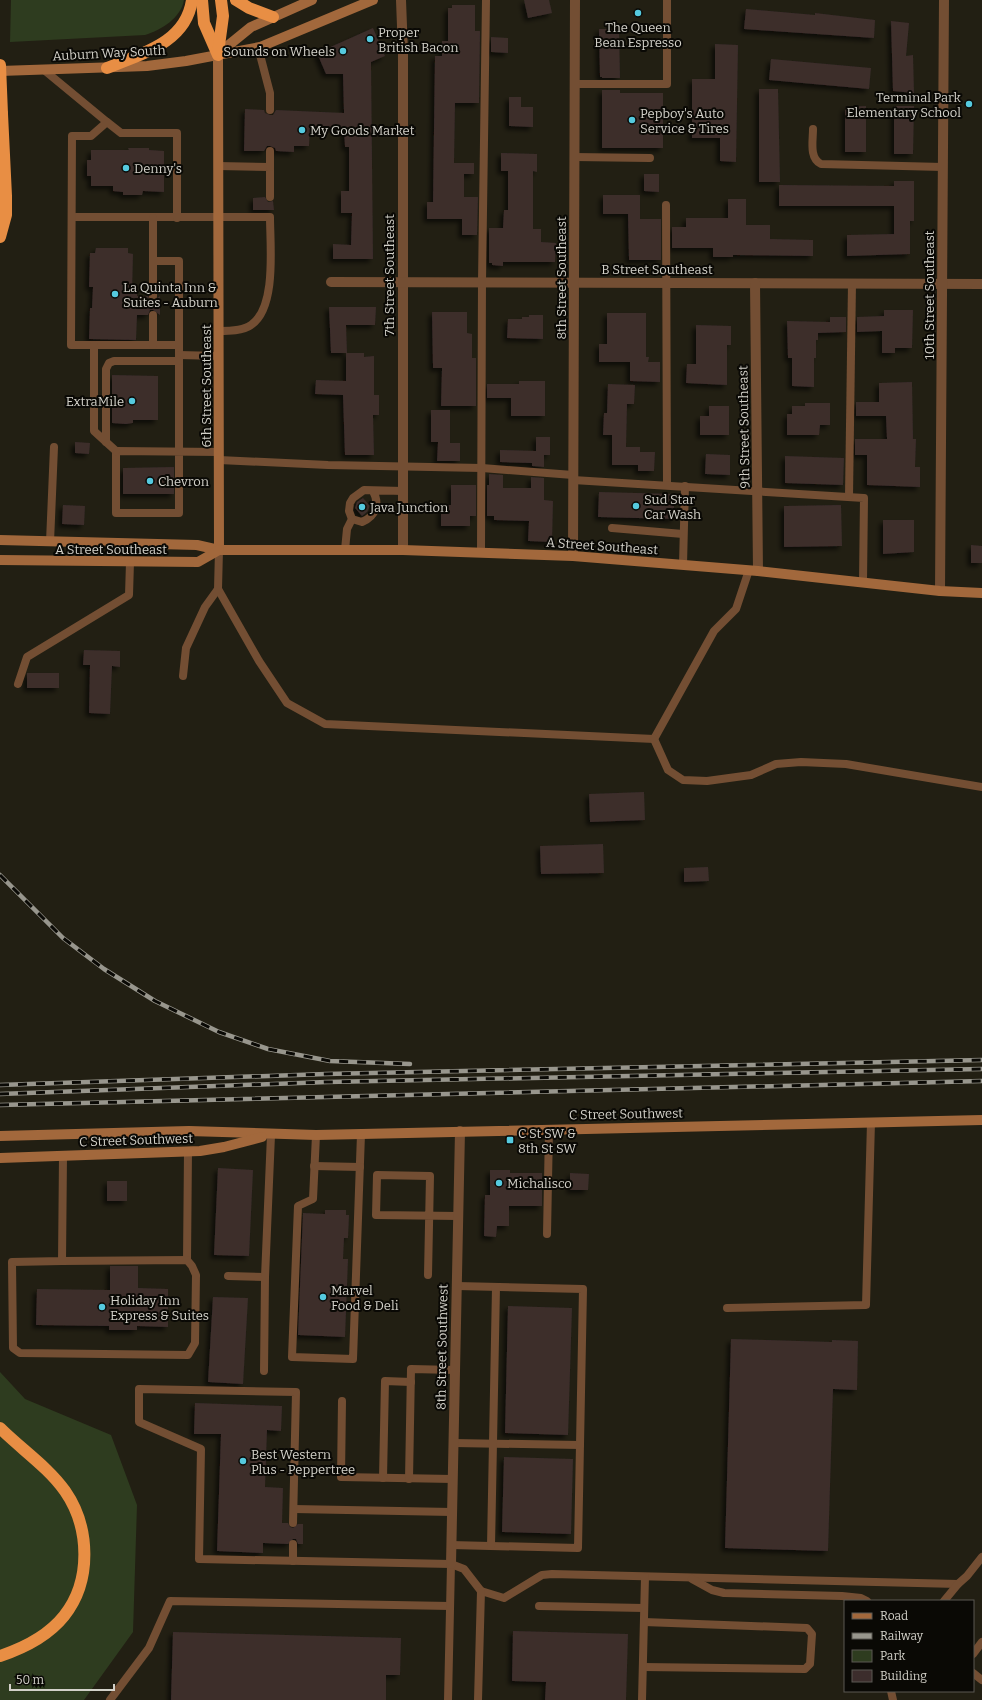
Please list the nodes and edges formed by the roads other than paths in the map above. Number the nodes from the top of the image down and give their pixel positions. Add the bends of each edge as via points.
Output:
1 (192, 0) edge
2 (202, 0) edge
3 (222, 0) edge
4 (236, 0) edge
5 (312, 0) edge
6 (373, 0) edge
7 (401, 0) edge
8 (486, 0) edge
9 (575, 0) edge
10 (667, 0) edge
11 (944, 0) edge
12 (273, 17) junction
13 (258, 47) junction
14 (218, 54) junction
15 (0, 65) edge
16 (107, 68) junction
17 (44, 70) junction
18 (0, 71) edge
19 (574, 84) junction
20 (270, 110) dead end
21 (107, 122) junction
22 (813, 129) dead end
23 (270, 151) dead end
24 (574, 157) junction
25 (650, 158) dead end
26 (218, 166) junction
27 (270, 167) junction
28 (943, 167) junction
29 (270, 197) dead end
30 (666, 205) dead end
31 (72, 217) junction
32 (153, 218) junction
33 (177, 218) junction
34 (218, 218) junction
35 (0, 237) edge
36 (153, 261) junction
37 (331, 282) dead end
38 (402, 282) junction
39 (482, 282) junction
40 (574, 282) junction
41 (666, 282) junction
42 (755, 283) junction
43 (852, 283) junction
44 (942, 284) junction
45 (982, 284) edge
46 (153, 296) dead end
47 (153, 315) dead end
48 (218, 331) junction
49 (94, 345) junction
50 (153, 345) junction
51 (179, 345) junction
52 (218, 356) junction
53 (179, 358) junction
54 (106, 442) junction
55 (54, 447) dead end
56 (116, 451) junction
57 (179, 452) junction
58 (219, 456) junction
59 (403, 466) junction
60 (482, 468) junction
61 (573, 477) junction
62 (667, 485) junction
63 (685, 486) junction
64 (758, 490) junction
65 (373, 491) junction
66 (403, 491) junction
67 (849, 496) junction
68 (352, 519) junction
69 (612, 528) dead end
70 (683, 534) junction
71 (0, 540) edge
72 (50, 542) junction
73 (219, 550) junction
74 (345, 550) junction
75 (404, 550) junction
76 (481, 552) junction
77 (573, 556) junction
78 (0, 560) edge
79 (130, 562) junction
80 (683, 565) junction
81 (753, 570) junction
82 (863, 582) junction
83 (218, 589) junction
84 (940, 591) junction
85 (982, 593) edge
86 (183, 676) dead end
87 (18, 684) dead end
88 (654, 740) junction
89 (982, 787) edge
90 (982, 1120) edge
91 (871, 1122) junction
92 (549, 1129) junction
93 (460, 1131) junction
94 (361, 1134) junction
95 (271, 1135) junction
96 (0, 1136) edge
97 (316, 1136) junction
98 (188, 1152) junction
99 (64, 1156) junction
100 (0, 1158) edge
101 (314, 1166) junction
102 (360, 1167) junction
103 (429, 1216) junction
104 (458, 1216) junction
105 (547, 1234) dead end
106 (187, 1260) junction
107 (62, 1261) junction
108 (428, 1275) dead end
109 (228, 1276) dead end
110 (265, 1277) junction
111 (457, 1286) junction
112 (496, 1287) junction
113 (727, 1308) dead end
114 (455, 1370) junction
115 (264, 1371) dead end
116 (411, 1382) junction
117 (342, 1401) dead end
118 (0, 1428) edge
119 (454, 1443) junction
120 (493, 1444) junction
121 (580, 1445) junction
122 (383, 1478) junction
123 (410, 1479) junction
124 (453, 1479) junction
125 (294, 1509) junction
126 (452, 1512) junction
127 (294, 1524) dead end
128 (293, 1544) dead end
129 (451, 1545) junction
130 (491, 1546) junction
131 (982, 1557) edge
132 (293, 1561) junction
133 (451, 1564) junction
134 (645, 1577) junction
135 (690, 1578) junction
136 (958, 1584) junction
137 (481, 1591) junction
138 (865, 1600) edge
139 (945, 1600) edge
140 (450, 1606) junction
141 (539, 1606) dead end
142 (644, 1608) junction
143 (644, 1622) junction
144 (982, 1642) edge
145 (974, 1653) edge
146 (3, 1654) edge
147 (643, 1667) junction
148 (974, 1674) edge
149 (982, 1680) edge
150 (110, 1700) edge
151 (448, 1700) edge
152 (478, 1700) edge
153 (642, 1700) edge

1 - 16 highway via 183,25 169,39
2 - 14 highway via 204,23
3 - 14 highway via 223,16
4 - 12 highway
5 - 12 main road, Auburn Way South
6 - 13 main road, Auburn Way South
7 - 38 street, 7th Street Southeast
8 - 39 lane
9 - 19 street, 8th Street Southeast
10 - 19 lane via 667,84
11 - 28 street, 10th Street Southeast
12 - 14 main road, Auburn Way South via 251,27
13 - 14 main road, Auburn Way South
13 - 20 lane via 270,93
14 - 16 main road, Auburn Way South via 147,66
14 - 26 main road, 6th Street Southeast
15 - 35 highway, bridge via 6,196 6,215
16 - 17 main road, Auburn Way South
17 - 18 main road, Auburn Way South
17 - 21 lane
19 - 24 street, 8th Street Southeast
21 - 31 lane via 91,136 72,136
21 - 33 lane via 121,133 177,133
22 - 28 lane via 813,155 821,164
23 - 27 lane
24 - 25 lane
24 - 40 street, 8th Street Southeast
26 - 27 lane
26 - 34 main road, 6th Street Southeast
27 - 29 lane
28 - 44 street, 10th Street Southeast
30 - 41 lane
31 - 32 lane
31 - 49 lane via 71,345
32 - 33 lane
32 - 36 lane
33 - 34 lane
34 - 48 main road, 6th Street Southeast
34 - 48 lane via 270,214 269,290 265,310 252,326
36 - 46 lane
36 - 51 lane via 179,261
37 - 38 street, B Street Southeast
38 - 39 street, B Street Southeast
38 - 59 street, 7th Street Southeast
39 - 40 street, B Street Southeast
39 - 60 lane
40 - 41 street, B Street Southeast
40 - 61 street, 8th Street Southeast
41 - 42 street, B Street Southeast
41 - 62 lane
42 - 43 street, B Street Southeast
42 - 64 street, 9th Street Southeast
43 - 44 street, B Street Southeast
43 - 67 lane
44 - 45 street, B Street Southeast
44 - 84 street, 10th Street Southeast
47 - 50 lane
48 - 52 main road, 6th Street Southeast
49 - 50 lane
49 - 54 lane via 94,431
50 - 51 lane
51 - 53 lane
52 - 53 lane
52 - 58 main road, 6th Street Southeast
53 - 54 lane via 109,363 106,369
53 - 57 lane
54 - 56 lane
55 - 72 lane
56 - 57 lane
56 - 57 lane via 116,513 179,513
57 - 58 lane
58 - 59 lane via 328,466
58 - 73 main road, 6th Street Southeast
59 - 60 lane
59 - 66 street, 7th Street Southeast
60 - 61 lane
60 - 76 lane
61 - 62 lane
61 - 77 street, 8th Street Southeast
62 - 63 lane
63 - 64 lane
63 - 70 lane
64 - 67 lane
64 - 81 street, 9th Street Southeast
65 - 66 lane
65 - 68 lane via 364,490 353,498 349,507
65 - 68 lane via 377,498 377,507 371,516 362,522
66 - 75 street, 7th Street Southeast
67 - 82 lane via 864,498
68 - 74 lane via 347,529
69 - 70 lane
70 - 80 lane
71 - 72 main road, A Street Southeast
72 - 73 main road, A Street Southeast via 197,546
73 - 74 main road, A Street Southeast
73 - 79 main road, A Street Southeast via 198,562
73 - 83 lane
74 - 75 main road, A Street Southeast
75 - 76 main road, A Street Southeast
76 - 77 main road, A Street Southeast
77 - 80 main road, A Street Southeast
78 - 79 main road, A Street Southeast
79 - 87 lane via 129,595 27,657
80 - 81 main road, A Street Southeast
81 - 82 main road, A Street Southeast
81 - 88 lane via 736,609 714,631
82 - 84 main road, A Street Southeast
83 - 86 lane via 205,606 186,648
83 - 88 lane via 286,703 326,724
84 - 85 main road, A Street Southeast
88 - 89 lane via 668,770 683,780 707,781 751,775 776,764 801,762 846,764
90 - 91 main road, C Street Southwest
91 - 92 main road, C Street Southwest
91 - 113 lane via 866,1305
92 - 93 main road, C Street Southwest
92 - 105 lane
93 - 94 main road, C Street Southwest
93 - 104 street, 8th Street Southwest
94 - 97 main road, C Street Southwest
94 - 102 lane
95 - 96 main road, C Street Southwest via 189,1131
95 - 97 main road, C Street Southwest
95 - 98 main road, C Street Southwest via 224,1147
95 - 110 lane
97 - 101 lane
98 - 99 main road, C Street Southwest
98 - 106 lane
99 - 100 main road, C Street Southwest
99 - 107 lane
101 - 102 lane
101 - 102 lane via 313,1200 298,1206 292,1357 353,1359
103 - 103 lane via 430,1176 377,1175 376,1215
103 - 104 lane
103 - 108 lane
104 - 111 street, 8th Street Southwest
106 - 107 lane
106 - 107 lane via 196,1275 195,1343 188,1354 20,1353 13,1348 12,1343 12,1262
109 - 110 lane
110 - 115 lane
111 - 112 lane
111 - 114 street, 8th Street Southwest
112 - 120 lane
112 - 121 lane via 583,1288
114 - 116 lane via 411,1369
114 - 119 street, 8th Street Southwest
116 - 122 lane via 385,1381
116 - 123 lane
117 - 122 lane via 341,1477
118 - 146 highway via 53,1476 65,1491 81,1525 84,1544 81,1580 63,1617 40,1637
119 - 120 lane
119 - 124 street, 8th Street Southwest
120 - 121 lane
120 - 130 lane
121 - 130 lane via 578,1548
122 - 123 lane
123 - 124 lane
124 - 126 street, 8th Street Southwest
125 - 126 lane
125 - 127 lane
125 - 132 lane via 296,1392 139,1389 139,1422 201,1449 199,1559
126 - 129 street, 8th Street Southwest
128 - 132 lane
129 - 130 lane
129 - 133 street, 8th Street Southwest
131 - 136 lane
132 - 133 lane
133 - 137 lane via 464,1569
133 - 140 lane
134 - 135 lane
134 - 137 lane via 552,1574 542,1576 504,1598
134 - 142 lane
135 - 136 lane
135 - 138 lane via 712,1590 724,1593 842,1596
136 - 139 lane
137 - 152 lane
140 - 150 lane via 170,1601 149,1648
140 - 151 lane
141 - 142 lane
142 - 143 lane
143 - 147 lane
143 - 147 lane via 807,1628 812,1634 810,1664 805,1669
144 - 145 lane
147 - 153 lane
148 - 149 lane

